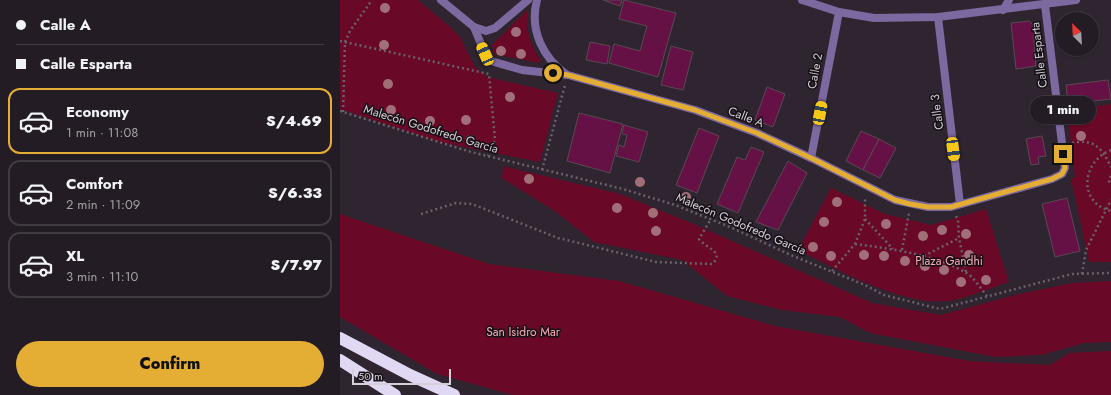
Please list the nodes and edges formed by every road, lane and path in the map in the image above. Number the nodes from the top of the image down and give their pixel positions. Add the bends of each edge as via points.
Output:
1 (372, 0) edge
2 (441, 0) edge
3 (528, 0) edge
4 (537, 0) edge
5 (802, 0) edge
6 (1010, 0) edge
7 (1076, 0) edge
8 (1044, 4) junction
9 (1003, 10) junction
10 (839, 12) junction
11 (938, 17) junction
12 (474, 27) junction
13 (340, 41) edge
14 (345, 42) junction
15 (567, 79) junction
16 (342, 112) edge
17 (1062, 145) junction
18 (1111, 150) edge
19 (1104, 153) junction
20 (488, 156) junction
21 (811, 158) junction
22 (1111, 167) edge
23 (542, 170) junction
24 (1062, 174) joint
25 (1111, 176) edge
26 (1111, 186) edge
27 (865, 199) dead end
28 (1111, 200) edge
29 (910, 204) junction
30 (960, 204) junction
31 (1107, 210) junction
32 (1111, 211) edge
33 (421, 214) dead end
34 (956, 216) dead end
35 (711, 219) junction
36 (865, 219) junction
37 (959, 238) junction
38 (855, 244) junction
39 (893, 249) junction
40 (902, 250) junction
41 (924, 256) junction
42 (832, 271) junction
43 (966, 272) junction
44 (1111, 273) edge
45 (1082, 274) junction
46 (987, 296) junction
47 (340, 338) edge
48 (340, 360) edge
49 (395, 395) edge
50 (454, 395) edge

1 - 14 path
2 - 12 street, Calle A
3 - 12 street via 495,28 486,31
4 - 15 street via 535,26 540,41 555,66
5 - 10 street
6 - 9 street
7 - 8 street
8 - 9 street
8 - 17 street, Calle Esparta
9 - 11 street
10 - 11 street via 874,18
10 - 21 street, Calle 2
11 - 30 street, Calle 3
12 - 15 street, Calle A via 485,54 491,61
13 - 14 path
14 - 16 path
14 - 20 path via 489,74 495,140
15 - 21 street, Calle A via 695,110 757,133
15 - 23 path
16 - 20 path, Malecón Godofredo García
17 - 19 path via 1085,141 1092,143
17 - 24 street, Calle Esparta via 1065,168
18 - 19 path
19 - 22 path
19 - 31 path via 1092,164 1087,179 1091,195
20 - 23 path, Malecón Godofredo García
21 - 29 street, Calle A via 895,200
23 - 35 path, Malecón Godofredo García via 623,189
24 - 30 street, Calle A
25 - 26 path
27 - 36 path
28 - 31 path
29 - 30 street, Calle A via 951,207
29 - 40 path
31 - 32 path
31 - 45 path via 1086,250
33 - 35 path via 456,203 472,204 558,238 656,262 712,264 715,262 714,250 699,239
34 - 37 path
35 - 42 path, Malecón Godofredo García
36 - 38 path
36 - 39 path
37 - 41 path
37 - 43 path
38 - 39 path
38 - 42 path
39 - 40 path
40 - 41 path
41 - 43 path
42 - 46 path, Malecón Godofredo García via 884,295 940,309
43 - 46 path
44 - 45 path, Malecón Godofredo García
45 - 46 path, Malecón Godofredo García via 1072,274
47 - 50 highway
48 - 49 highway

